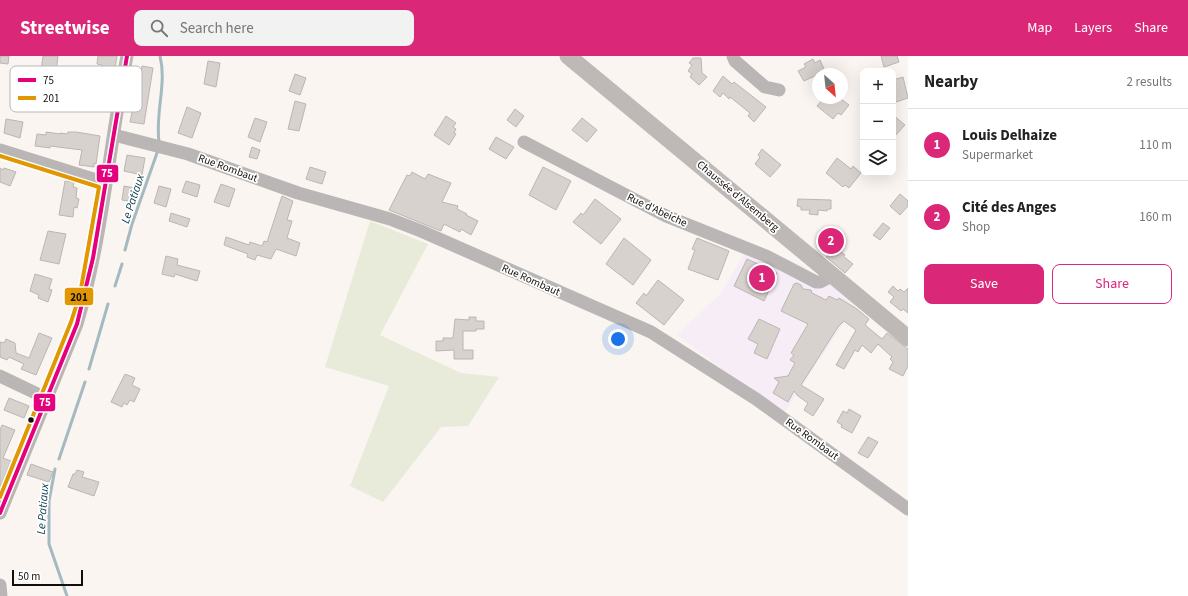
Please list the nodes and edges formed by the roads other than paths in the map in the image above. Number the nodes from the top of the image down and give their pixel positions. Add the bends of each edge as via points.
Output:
1 (126, 56) edge
2 (568, 56) edge
3 (733, 56) edge
4 (124, 66) edge
5 (780, 90) dead end
6 (117, 112) edge
7 (114, 135) junction
8 (524, 142) dead end
9 (0, 150) edge
10 (106, 183) junction
11 (812, 257) junction
12 (794, 270) junction
13 (834, 275) junction
14 (908, 338) edge
15 (0, 376) edge
16 (46, 398) junction
17 (908, 509) edge
18 (0, 513) edge
19 (0, 585) edge
20 (1, 596) edge

1 - 4 street
2 - 11 main road, Chaussée d'Alsemberg
3 - 5 street via 735,61 765,88
6 - 7 street
7 - 10 street
7 - 17 street, Rue Rombaut via 188,154 298,193 390,219 651,332 756,399
8 - 12 street, Rue d'Abeiche via 666,216 766,256
9 - 10 street
10 - 16 street via 86,295 77,324
11 - 12 street via 807,265
11 - 13 main road, Chaussée d'Alsemberg
12 - 13 street, Rue d'Abeiche via 816,282
13 - 14 main road, Chaussée d'Alsemberg
15 - 16 street
16 - 18 street
19 - 20 street

